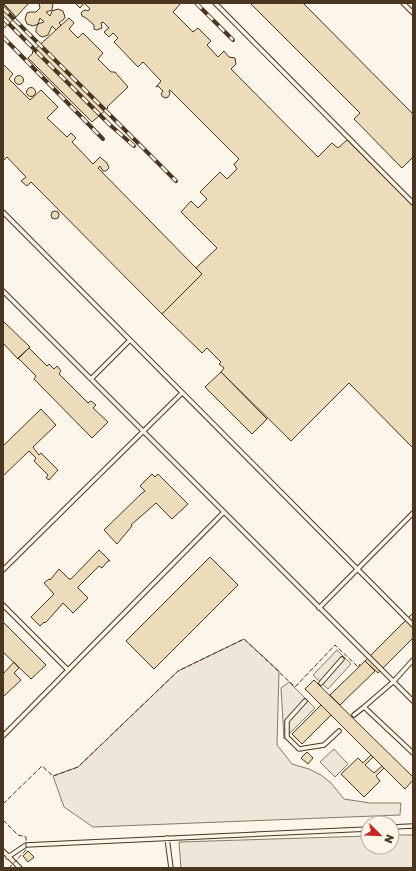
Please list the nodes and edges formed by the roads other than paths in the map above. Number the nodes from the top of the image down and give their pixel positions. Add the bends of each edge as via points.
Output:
1 (215, 3) edge
2 (403, 3) edge
3 (413, 13) edge
4 (413, 202) edge
5 (3, 212) edge
6 (3, 291) edge
7 (130, 340) junction
8 (91, 379) junction
9 (182, 393) junction
10 (144, 432) junction
11 (224, 512) junction
12 (412, 516) edge
13 (3, 570) edge
14 (358, 570) junction
15 (3, 605) edge
16 (319, 608) junction
17 (413, 625) edge
18 (342, 659) dead end
19 (413, 660) edge
20 (68, 670) junction
21 (393, 682) junction
22 (321, 683) dead end
23 (305, 701) dead end
24 (413, 701) edge
25 (364, 707) junction
26 (354, 715) dead end
27 (339, 731) dead end
28 (3, 736) edge
29 (413, 753) edge
30 (413, 826) edge
31 (400, 827) edge
32 (360, 828) edge
33 (167, 838) junction
34 (3, 851) edge
35 (8, 857) junction
36 (20, 868) edge
37 (171, 868) edge

1 - 4 lane
2 - 3 lane
5 - 7 lane
6 - 8 lane
7 - 8 lane
7 - 9 lane
8 - 10 lane
9 - 10 lane
9 - 14 lane
10 - 11 lane
10 - 13 lane
11 - 16 lane
11 - 20 lane
12 - 14 lane
14 - 16 lane
14 - 17 lane
15 - 20 lane
16 - 21 lane
18 - 22 lane
19 - 21 lane
20 - 28 lane
21 - 24 lane
21 - 25 lane
23 - 27 lane via 287,721 287,737 299,750 324,745
25 - 26 lane
25 - 29 lane
30 - 31 lane
32 - 33 lane
33 - 35 lane via 26,845
33 - 37 lane
34 - 35 lane
35 - 36 lane

